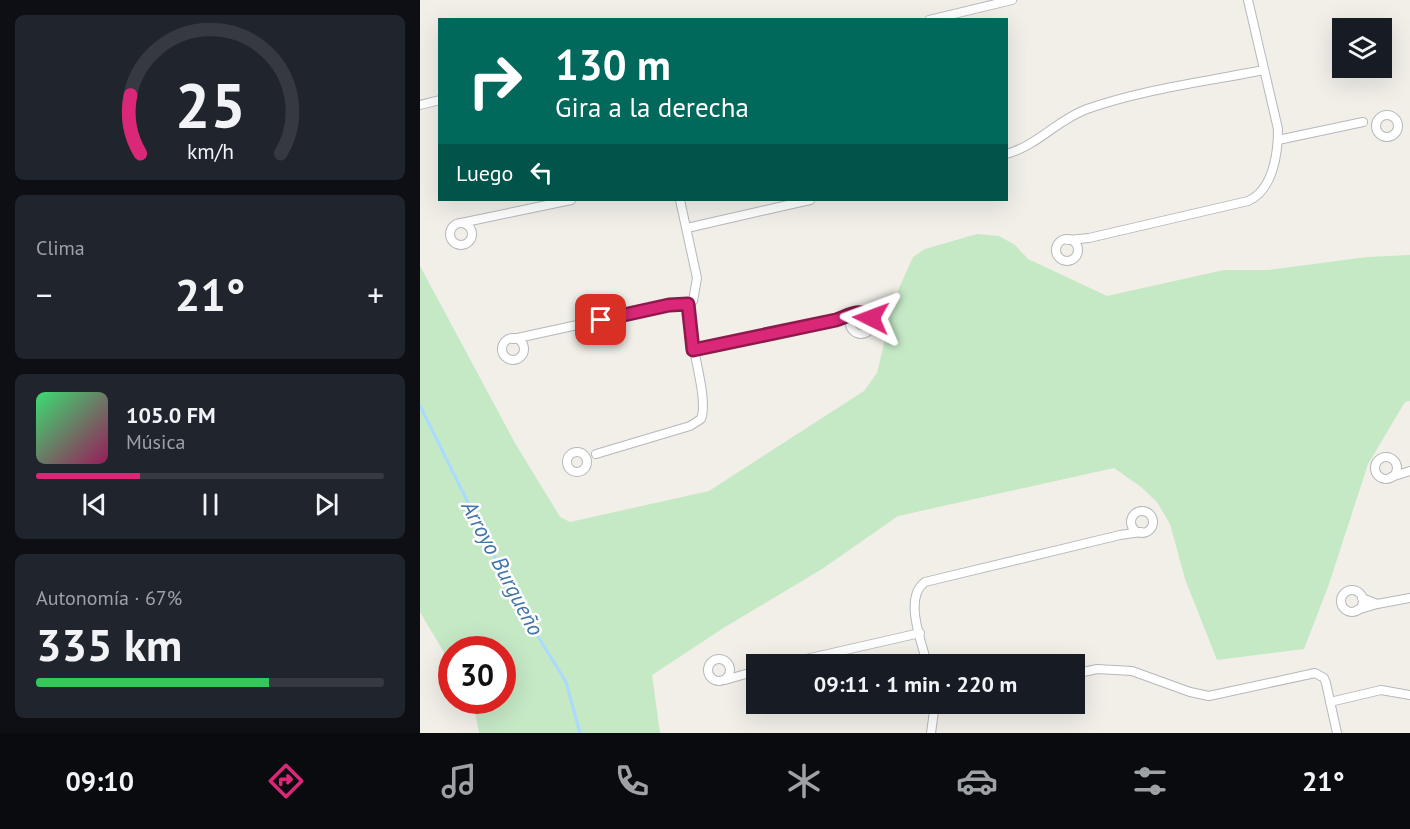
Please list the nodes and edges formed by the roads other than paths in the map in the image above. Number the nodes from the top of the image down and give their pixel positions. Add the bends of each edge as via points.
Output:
1 (1012, 0) edge
2 (1248, 0) edge
3 (937, 18) edge
4 (1263, 70) junction
5 (438, 100) edge
6 (420, 105) edge
7 (1383, 116) junction
8 (1363, 122) junction
9 (1377, 128) junction
10 (1278, 141) junction
11 (1008, 153) edge
12 (567, 201) edge
13 (680, 201) edge
14 (806, 201) edge
15 (482, 220) junction
16 (461, 223) junction
17 (687, 228) junction
18 (472, 232) junction
19 (1089, 238) junction
20 (1068, 240) junction
21 (1078, 249) junction
22 (688, 304) junction
23 (856, 314) junction
24 (836, 320) junction
25 (851, 326) junction
26 (534, 335) junction
27 (513, 339) junction
28 (524, 348) junction
29 (693, 350) junction
30 (582, 453) junction
31 (596, 454) junction
32 (586, 464) junction
33 (1396, 465) junction
34 (1410, 471) edge
35 (1391, 477) junction
36 (1131, 523) junction
37 (1141, 532) junction
38 (1120, 535) junction
39 (1362, 598) junction
40 (1410, 598) edge
41 (1377, 604) junction
42 (1357, 610) junction
43 (920, 633) junction
44 (828, 654) edge
45 (925, 654) edge
46 (730, 667) junction
47 (1085, 672) edge
48 (744, 674) joint
49 (724, 680) junction
50 (1410, 695) edge
51 (1330, 702) junction
52 (934, 714) edge
53 (931, 733) edge
54 (1337, 733) edge

1 - 3 street
2 - 4 street
4 - 10 street
4 - 11 street via 1085,110 1029,146
5 - 6 street
7 - 8 street
7 - 9 street
7 - 9 street via 1396,119 1398,129 1387,137
8 - 9 street
8 - 10 street
10 - 19 street via 1266,186 1255,198
12 - 15 street
13 - 17 street
14 - 17 street
15 - 16 street
15 - 18 street
16 - 18 street
16 - 18 street via 450,230 455,243 468,242
17 - 22 street via 697,278 695,296
19 - 20 street
19 - 21 street
20 - 21 street
20 - 21 street via 1057,247 1061,259 1074,259
22 - 26 street
22 - 29 street
23 - 24 street
23 - 25 street
23 - 25 street via 869,315 872,326 862,334
24 - 25 street
24 - 29 street
26 - 27 street
26 - 28 street
27 - 28 street
27 - 28 street via 502,346 507,359 517,359
29 - 31 street via 703,405 701,419 690,426
30 - 31 street
30 - 32 street
30 - 32 street via 569,454 568,467 580,471
31 - 32 street
33 - 34 street
33 - 35 street
33 - 35 street via 1389,457 1376,462 1378,475
34 - 35 street
36 - 37 street via 1134,530
36 - 37 street via 1137,512 1150,515 1150,528
36 - 38 street
37 - 38 street
38 - 43 street via 933,578 921,585 915,597
39 - 41 street
39 - 42 street
39 - 42 street via 1352,590 1341,598 1347,610
40 - 41 street
41 - 42 street
43 - 44 street
43 - 45 street
46 - 48 street
46 - 49 street
46 - 49 street via 719,659 710,664 711,678
47 - 51 street via 1132,671 1209,696 1316,673 1324,678
48 - 49 street
50 - 51 street via 1381,690
51 - 54 street
52 - 53 street

